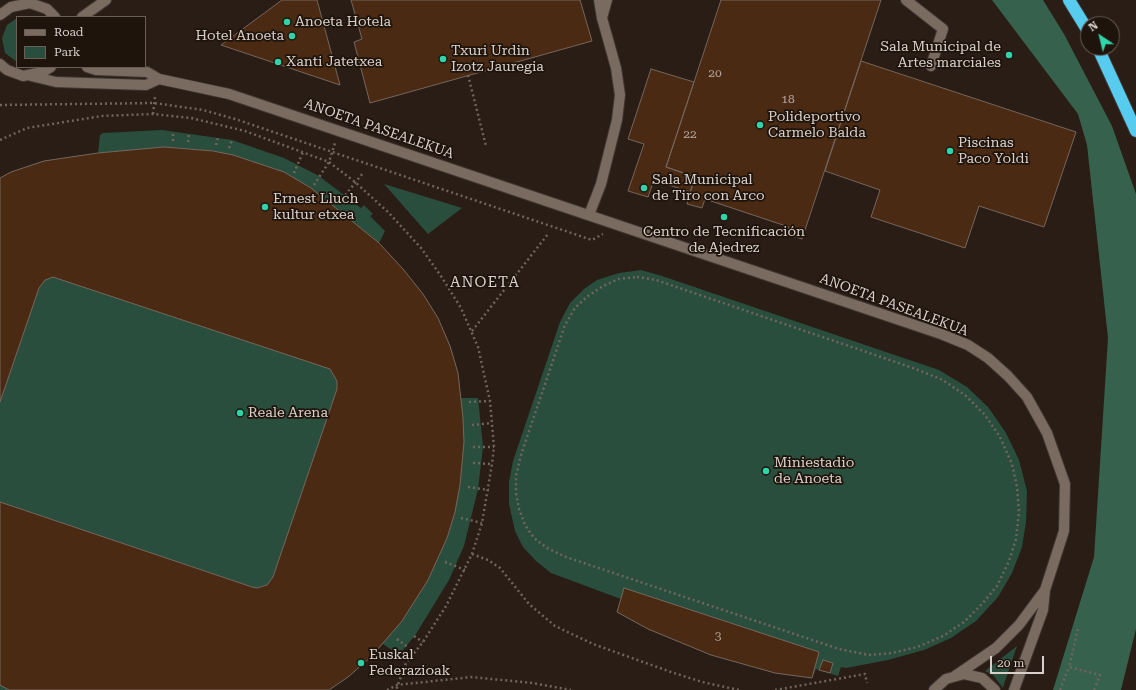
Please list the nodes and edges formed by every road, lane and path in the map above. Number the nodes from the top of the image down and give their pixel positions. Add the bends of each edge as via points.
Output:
1 (49, 0) edge
2 (106, 0) edge
3 (599, 0) edge
4 (607, 0) edge
5 (906, 0) edge
6 (1069, 0) edge
7 (20, 2) edge
8 (38, 5) junction
9 (0, 15) edge
10 (54, 16) edge
11 (83, 16) edge
12 (602, 18) junction
13 (1080, 18) edge
14 (1102, 56) edge
15 (930, 66) dead end
16 (49, 68) edge
17 (90, 68) edge
18 (2, 69) edge
19 (468, 75) dead end
20 (32, 76) junction
21 (158, 79) junction
22 (156, 91) dead end
23 (154, 103) junction
24 (0, 106) edge
25 (153, 114) junction
26 (174, 131) dead end
27 (1136, 131) edge
28 (189, 133) dead end
29 (218, 137) dead end
30 (337, 139) dead end
31 (0, 140) edge
32 (232, 140) dead end
33 (173, 141) dead end
34 (188, 142) dead end
35 (216, 145) dead end
36 (486, 146) dead end
37 (229, 148) dead end
38 (303, 152) junction
39 (332, 152) junction
40 (329, 162) junction
41 (294, 173) dead end
42 (363, 173) dead end
43 (355, 182) junction
44 (314, 185) dead end
45 (339, 203) dead end
46 (589, 215) junction
47 (622, 226) junction
48 (548, 234) dead end
49 (472, 331) junction
50 (490, 401) junction
51 (469, 402) dead end
52 (492, 423) junction
53 (472, 425) dead end
54 (473, 447) dead end
55 (494, 447) junction
56 (473, 463) dead end
57 (492, 464) junction
58 (468, 487) dead end
59 (489, 490) junction
60 (461, 518) dead end
61 (482, 523) junction
62 (472, 554) junction
63 (445, 562) dead end
64 (465, 570) junction
65 (1045, 590) junction
66 (1078, 629) dead end
67 (414, 636) dead end
68 (397, 639) dead end
69 (422, 642) junction
70 (838, 649) joint
71 (414, 652) junction
72 (1069, 667) junction
73 (955, 676) junction
74 (867, 683) dead end
75 (397, 685) junction
76 (387, 690) edge
77 (396, 690) edge
78 (571, 690) edge
79 (739, 690) edge
80 (776, 690) edge
81 (934, 690) edge
82 (996, 690) edge
83 (1014, 690) edge
84 (1060, 690) edge
85 (1094, 690) edge

1 - 8 street
2 - 11 street
3 - 12 street
4 - 12 street
5 - 15 street via 943,29
6 - 13 highway
7 - 8 street
7 - 9 street
8 - 10 street
12 - 46 street via 616,68 620,95 617,120 601,184
14 - 27 highway
16 - 20 street
17 - 21 street, ANOETA PASEALEKUA via 147,72
18 - 20 street, ANOETA PASEALEKUA
19 - 36 path
20 - 21 street, ANOETA PASEALEKUA via 56,82 146,85
21 - 46 street, ANOETA PASEALEKUA via 229,94
22 - 23 path
23 - 24 path
23 - 25 path
23 - 39 path via 209,112
25 - 31 path via 102,116 35,127
25 - 38 path via 191,118 228,127
26 - 33 path
28 - 34 path
29 - 35 path
30 - 39 path
32 - 37 path
38 - 40 path
38 - 41 path
39 - 40 path
39 - 47 path via 592,240
40 - 43 path
40 - 44 path
42 - 43 path
43 - 45 path
43 - 49 path via 390,213 421,248 461,308
46 - 47 street, ANOETA PASEALEKUA
47 - 65 street, ANOETA PASEALEKUA via 941,334 968,345 999,367 1035,409 1052,445 1065,484 1064,531
48 - 49 path
49 - 50 path via 484,368
50 - 51 path
50 - 52 path
52 - 53 path
52 - 55 path
54 - 55 path
55 - 57 path
56 - 57 path
57 - 59 path
58 - 59 path
59 - 61 path
60 - 61 path
61 - 62 path
62 - 64 path
62 - 79 path via 500,568 529,604 555,626 593,644 671,672
63 - 64 path
64 - 69 path via 446,606
65 - 73 street, ANOETA PASEALEKUA via 1006,639
65 - 83 street, ANOETA PASEALEKUA via 1043,610
66 - 72 path
67 - 69 path
68 - 71 path
69 - 71 path
70 - 70 path via 869,655 917,647 943,636 964,622 997,586 1016,539 1019,512 1012,464 993,426 966,396 943,380 656,280 637,277 619,280 603,286 588,296 565,325 516,476 516,493 525,525 534,538 566,557
71 - 75 path via 406,663
72 - 84 path
72 - 85 path via 1100,674
73 - 81 street, ANOETA PASEALEKUA via 946,679
73 - 82 street via 974,675 982,678
74 - 80 path via 865,674
75 - 76 path
75 - 77 path
75 - 78 path via 471,677

